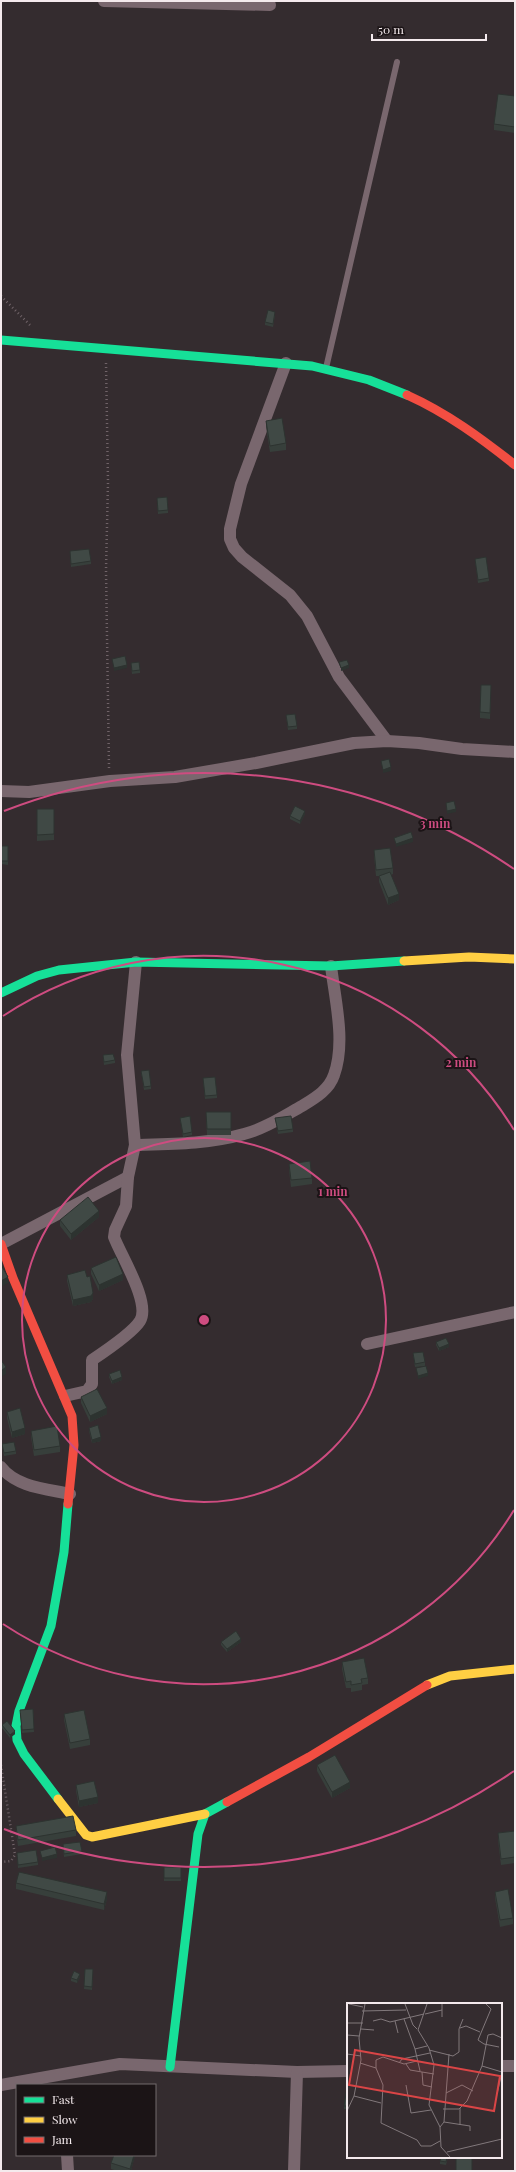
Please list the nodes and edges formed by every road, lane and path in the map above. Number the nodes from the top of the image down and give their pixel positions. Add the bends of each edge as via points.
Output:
1 (104, 1) edge
2 (270, 5) dead end
3 (397, 62) dead end
4 (1, 296) edge
5 (1, 340) edge
6 (45, 343) junction
7 (106, 350) junction
8 (286, 363) junction
9 (326, 368) junction
10 (515, 465) edge
11 (387, 741) junction
12 (515, 752) edge
13 (110, 781) junction
14 (1, 791) edge
15 (515, 959) edge
16 (136, 962) junction
17 (330, 966) junction
18 (1, 993) edge
19 (135, 1145) junction
20 (128, 1177) junction
21 (1, 1244) edge
22 (515, 1312) edge
23 (367, 1344) dead end
24 (65, 1396) junction
25 (1, 1467) edge
26 (70, 1494) junction
27 (515, 1669) edge
28 (1, 1765) edge
29 (205, 1814) junction
30 (1, 1862) edge
31 (502, 2066) edge
32 (515, 2066) edge
33 (170, 2067) junction
34 (347, 2071) edge
35 (297, 2072) junction
36 (61, 2080) edge
37 (1, 2085) edge
38 (67, 2156) edge
39 (68, 2171) edge
40 (294, 2171) edge

1 - 2 street
3 - 9 lane
4 - 6 path via 29,322
5 - 6 street
6 - 7 street
7 - 8 street via 164,352
7 - 13 path via 106,570
8 - 9 street
8 - 11 street via 241,484 230,539 242,557 290,595 307,616 339,677
9 - 10 street via 388,386 421,400 453,418
11 - 12 street
11 - 13 street via 354,743 206,772
13 - 14 street via 37,791
15 - 17 street via 469,957
16 - 17 street
16 - 18 street via 59,970 37,976
16 - 19 street via 128,1055
17 - 19 street via 339,1054 333,1078 325,1090 288,1113 244,1134 179,1144
19 - 20 street
20 - 21 street
20 - 24 street via 126,1206 114,1237 141,1298 142,1317 129,1332 92,1360 92,1384 87,1391
21 - 24 street via 13,1278
22 - 23 street
24 - 26 street via 74,1429
25 - 26 street via 7,1475 21,1482
26 - 29 street via 58,1596 51,1626 20,1711 16,1726 17,1740 24,1754 86,1835 101,1836
27 - 29 street via 450,1676 431,1682 309,1757
28 - 30 path via 15,1855 11,1861
29 - 33 street via 195,1852
31 - 32 street
33 - 35 street
33 - 36 street via 120,2064
34 - 35 street
35 - 40 street
36 - 37 street
38 - 39 street

